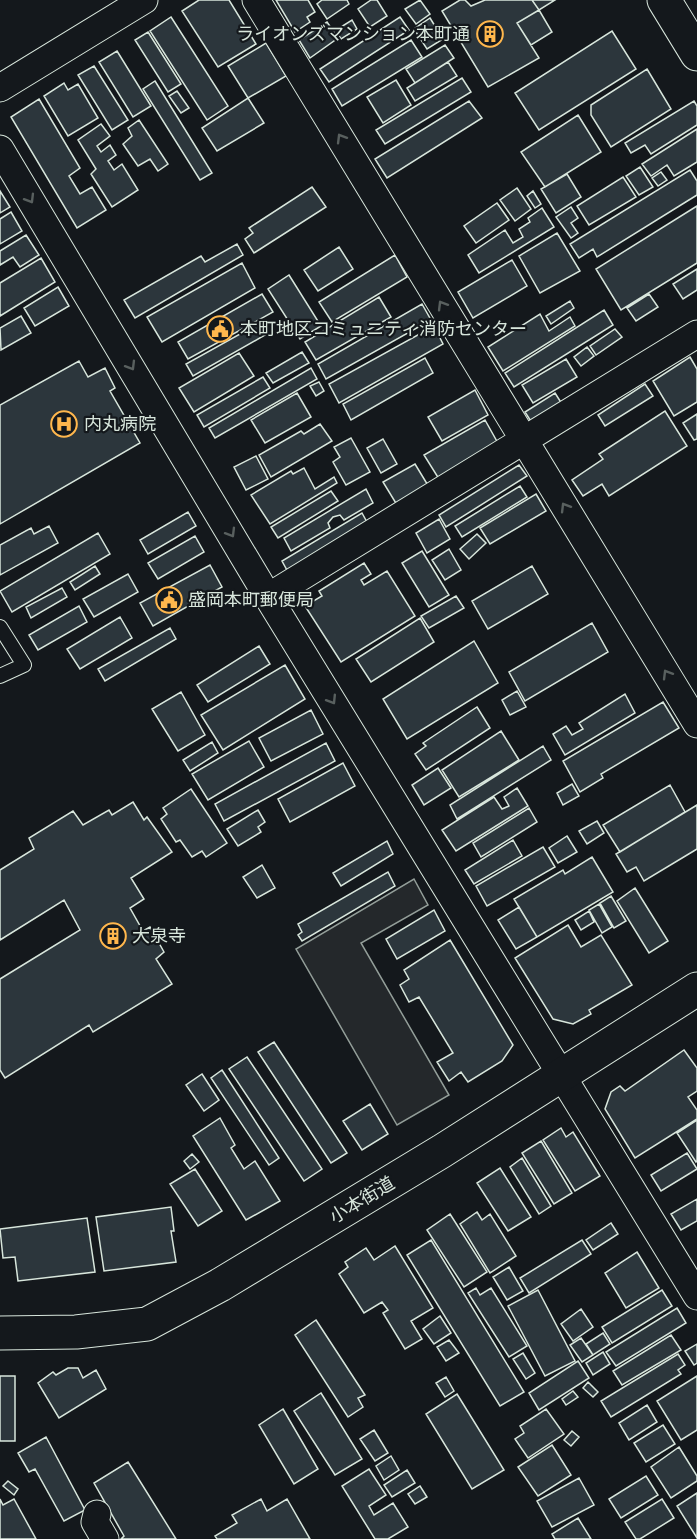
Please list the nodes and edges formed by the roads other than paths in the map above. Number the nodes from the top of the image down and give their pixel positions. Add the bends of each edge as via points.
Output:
1 (144, 0) edge
2 (256, 0) edge
3 (664, 0) edge
4 (697, 54) edge
5 (4, 77) edge
6 (0, 149) edge
7 (697, 334) edge
8 (524, 440) junction
9 (268, 597) junction
10 (0, 627) edge
11 (0, 676) edge
12 (697, 724) edge
13 (697, 989) edge
14 (563, 1076) junction
15 (697, 1296) edge
16 (0, 1333) edge

1 - 5 street
8 -> 2 street
3 - 4 street
6 -> 9 street
7 - 8 street
8 - 9 street
12 -> 8 street
9 -> 14 street
10 - 11 lane via 24,665
13 - 14 street, 小本街道
14 - 15 street
14 - 16 street, 小本街道 via 220,1285 147,1324 76,1332

